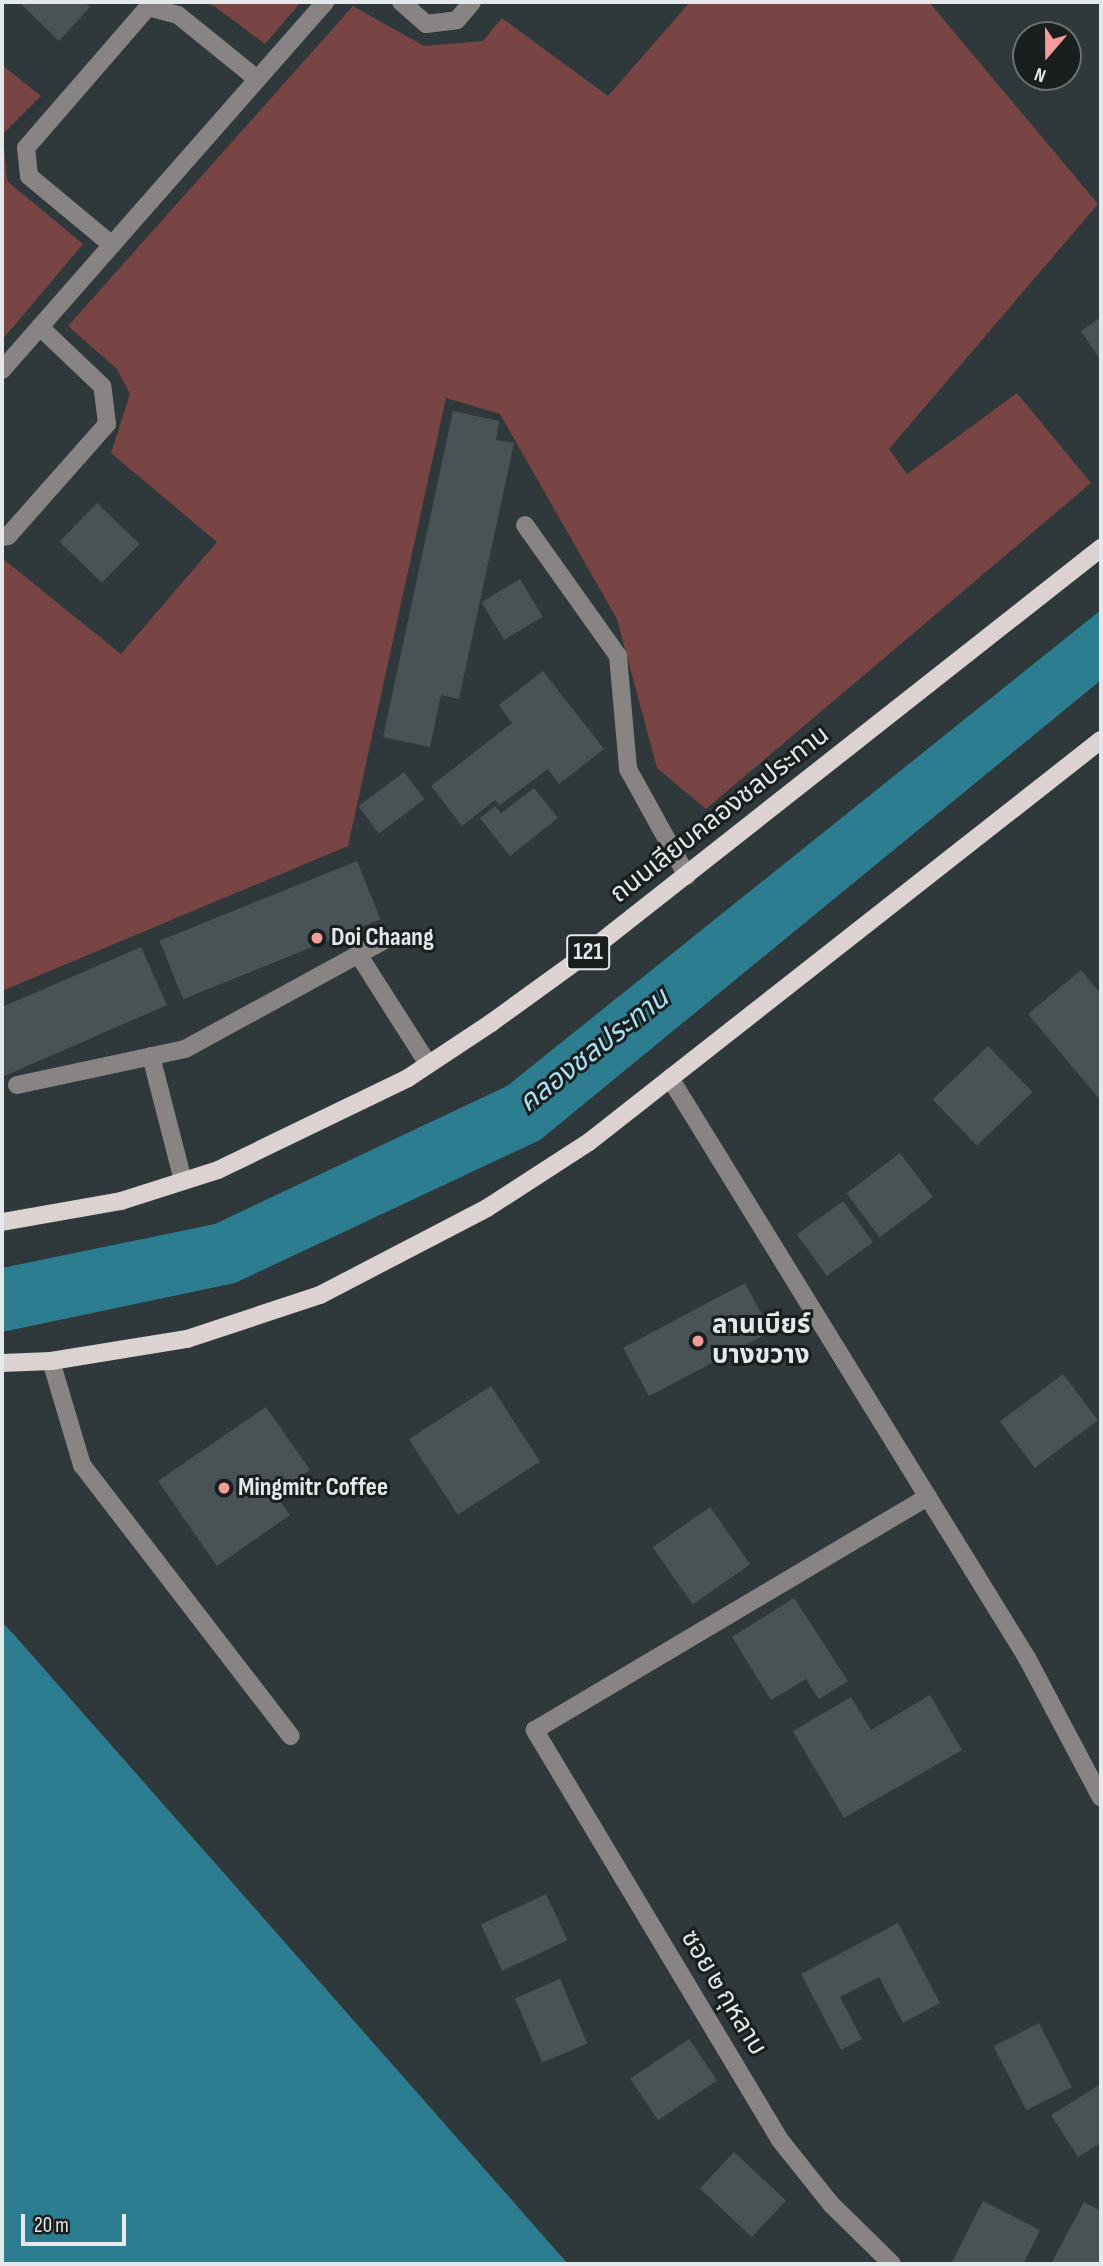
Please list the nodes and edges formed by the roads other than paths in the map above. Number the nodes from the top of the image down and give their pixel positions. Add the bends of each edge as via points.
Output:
1 (325, 2) edge
2 (401, 2) edge
3 (472, 2) edge
4 (257, 79) junction
5 (112, 245) junction
6 (40, 327) junction
7 (2, 370) edge
8 (525, 525) dead end
9 (2, 537) edge
10 (1101, 548) edge
11 (1101, 740) edge
12 (687, 876) junction
13 (387, 939) dead end
14 (358, 954) junction
15 (151, 1056) junction
16 (428, 1064) junction
17 (670, 1078) junction
18 (17, 1085) dead end
19 (183, 1181) junction
20 (2, 1222) edge
21 (51, 1361) junction
22 (2, 1363) edge
23 (928, 1497) junction
24 (291, 1736) dead end
25 (1101, 1798) edge
26 (891, 2264) edge

1 - 4 street
2 - 3 street via 426,24 457,20
4 - 5 street
4 - 5 street via 178,15 148,7 139,17 26,148 29,176
5 - 6 street
6 - 7 street
6 - 9 street via 102,386 107,424 8,536
8 - 12 street via 618,656 628,769
10 - 12 main road, ถนนเลียบคลองชลประทาน / 121
11 - 17 main road
12 - 16 main road, ถนนเลียบคลองชลประทาน / 121 via 524,999
13 - 14 street
14 - 15 street via 184,1049
14 - 16 street
15 - 18 street
15 - 19 street
16 - 19 main road, ถนนเลียบคลองชลประทาน / 121 via 303,1131
17 - 21 main road via 589,1142 486,1208 320,1295 187,1339
17 - 23 street
19 - 20 main road, ถนนเลียบคลองชลประทาน / 121 via 121,1201
21 - 22 main road
21 - 24 street via 82,1465
23 - 25 street via 1027,1658
23 - 26 street, ซอย ๒ กุหลาบ via 535,1730 780,2140 831,2204

